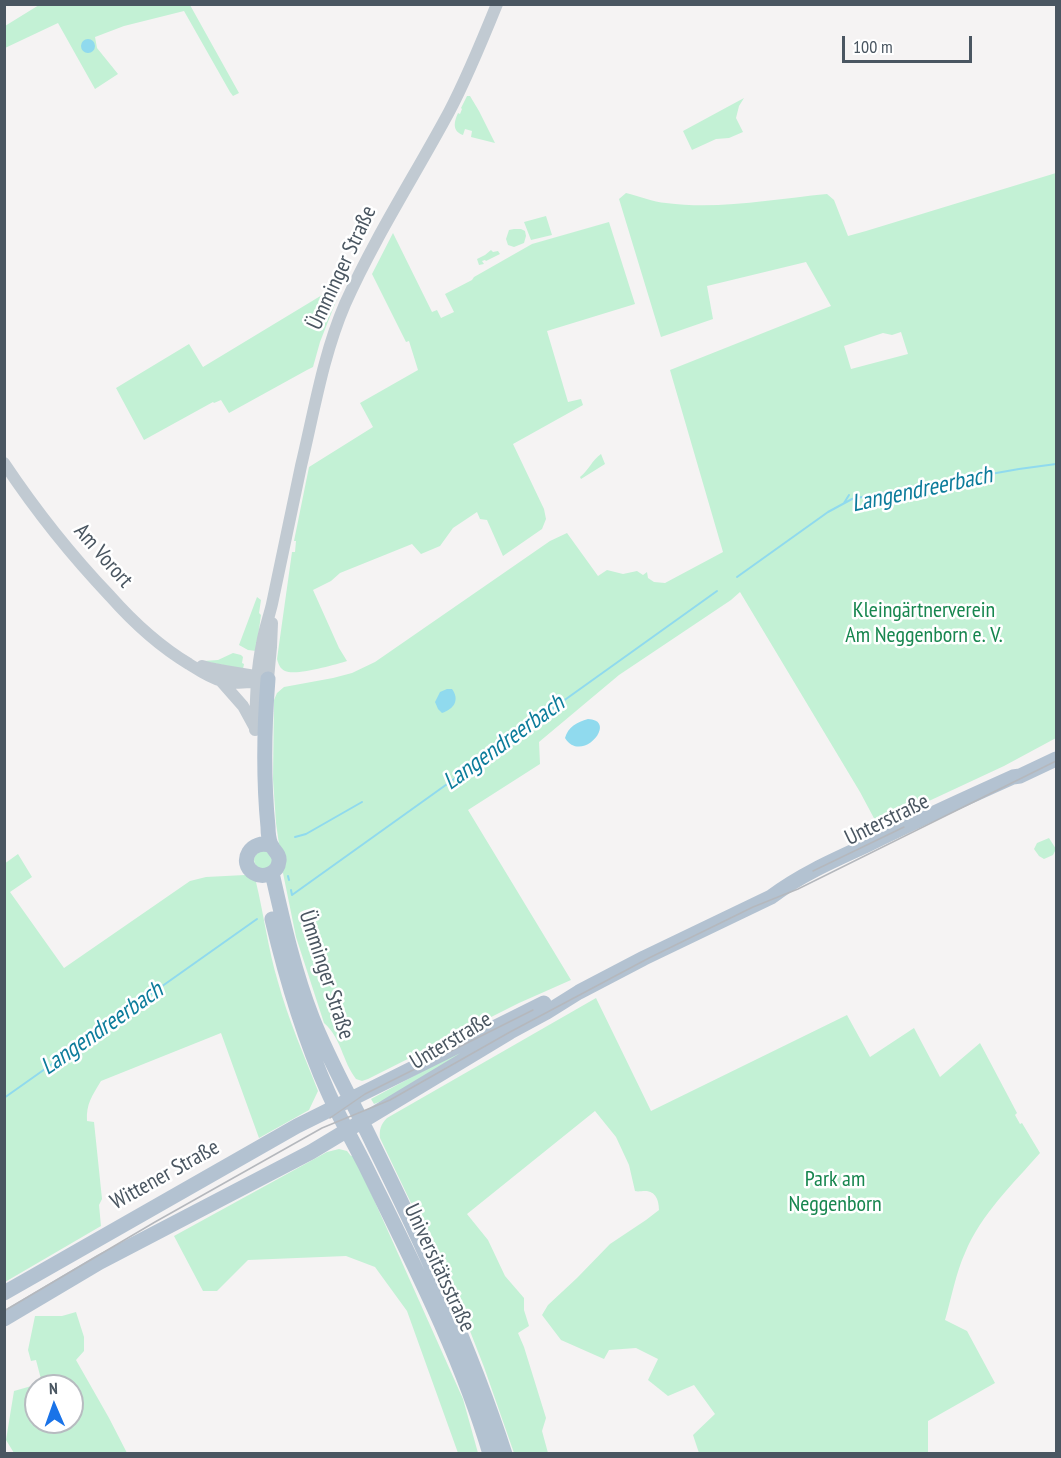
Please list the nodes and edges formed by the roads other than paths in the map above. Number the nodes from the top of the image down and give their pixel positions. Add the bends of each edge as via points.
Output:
1 (497, 4) edge
2 (4, 464) edge
3 (184, 661) junction
4 (261, 679) junction
5 (221, 681) junction
6 (255, 730) junction
7 (1056, 758) edge
8 (265, 845) junction
9 (267, 874) junction
10 (579, 992) junction
11 (350, 1099) junction
12 (335, 1107) junction
13 (361, 1121) junction
14 (347, 1130) junction
15 (4, 1293) edge
16 (4, 1319) edge
17 (490, 1454) edge
18 (505, 1454) edge

1 - 4 street, Ümminger Straße via 457,95 380,233 335,330 292,507 272,604 271,647
2 - 3 street, Am Vorort via 89,574 121,609
3 - 4 street, Am Vorort
3 - 5 street, Am Vorort
4 - 5 street, Am Vorort via 248,684
4 - 6 street, Ümminger Straße
4 - 8 main road, Ümminger Straße via 268,831
5 - 6 street, Am Vorort via 243,706
6 - 8 main road, Ümminger Straße via 260,838
7 - 10 main road, Unterstraße via 883,848 798,889 771,897
8 - 9 main road, Ümminger Straße via 279,858 277,867
8 - 9 main road, Ümminger Straße via 249,850 247,859 254,873
9 - 11 main road, Ümminger Straße via 311,1016
9 - 12 main road, Ümminger Straße via 281,958 292,996
10 - 11 main road, Unterstraße via 542,1003
10 - 13 main road, Unterstraße
11 - 12 main road, Wittener Straße
11 - 13 main road, Ümminger Straße
12 - 14 main road, Universitätsstraße
12 - 15 main road, Wittener Straße
13 - 14 main road, Unterstraße
13 - 18 main road, Universitätsstraße via 454,1318
14 - 16 main road, Wittener Straße via 100,1262
14 - 17 main road, Universitätsstraße via 459,1365

